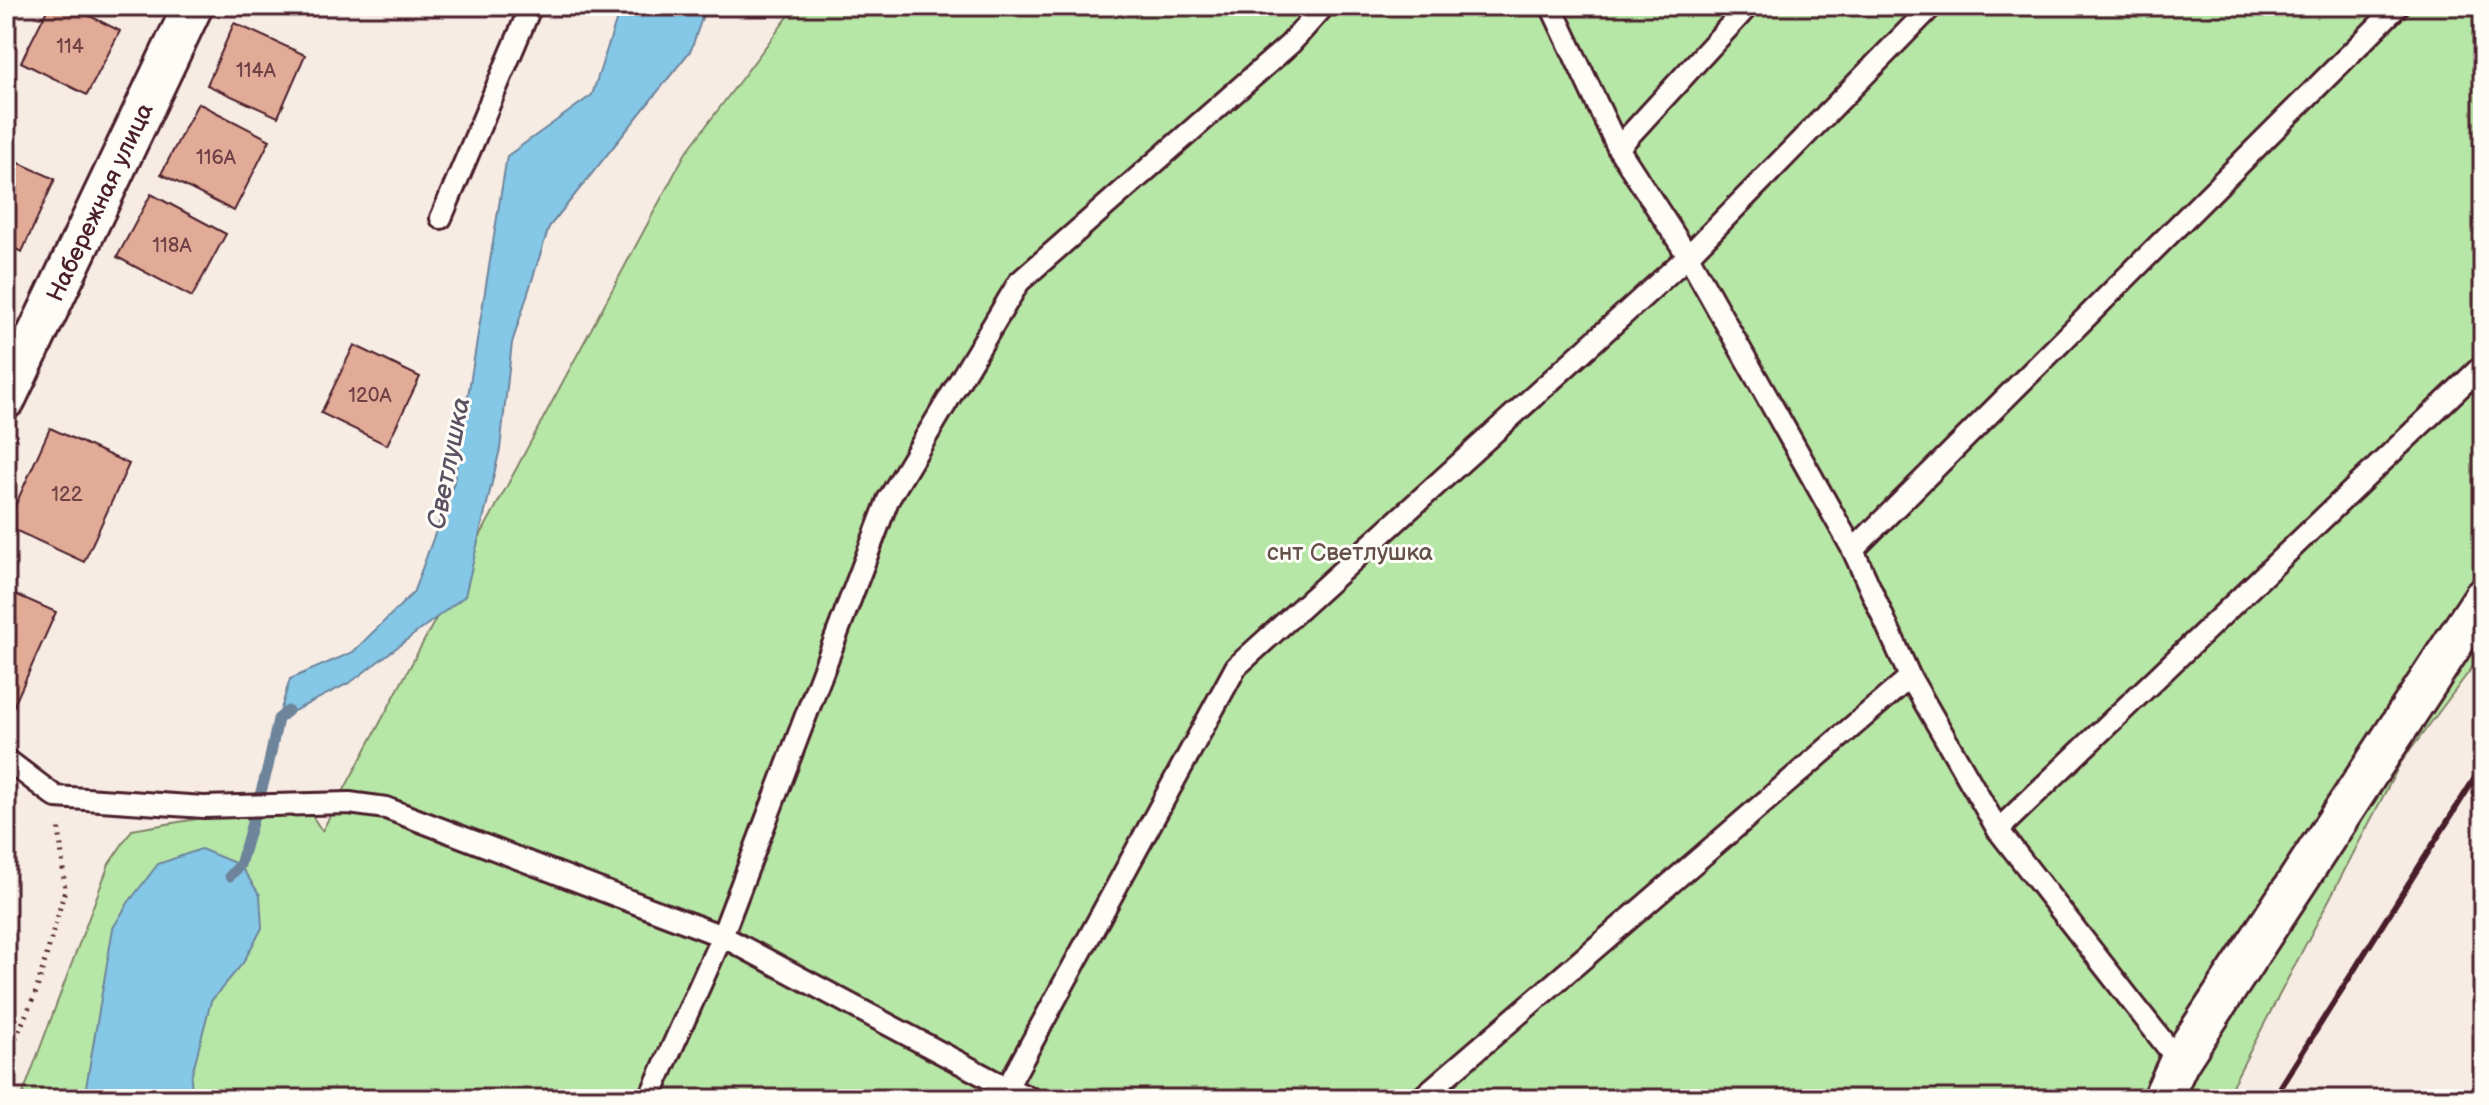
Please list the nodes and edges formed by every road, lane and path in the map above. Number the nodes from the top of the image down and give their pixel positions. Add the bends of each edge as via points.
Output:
1 (193, 6) edge
2 (531, 6) edge
3 (1324, 6) edge
4 (1551, 6) edge
5 (1748, 6) edge
6 (1932, 6) edge
7 (2398, 6) edge
8 (1618, 148) junction
9 (441, 218) dead end
10 (1688, 256) junction
11 (18, 338) edge
12 (2483, 365) edge
13 (6, 399) edge
14 (1853, 550) junction
15 (2483, 598) edge
16 (1910, 677) junction
17 (6, 759) edge
18 (56, 797) junction
19 (1998, 830) junction
20 (722, 936) junction
21 (6, 1060) edge
22 (2179, 1062) junction
23 (1005, 1094) edge
24 (649, 1099) edge
25 (1032, 1099) edge
26 (1420, 1099) edge
27 (2162, 1099) edge

1 - 11 street, Набережная улица
2 - 9 lane
3 - 20 lane via 1290,44 1019,282 888,500
4 - 8 lane
5 - 8 lane
6 - 10 lane
7 - 14 lane
8 - 10 lane
10 - 14 lane
10 - 23 lane via 1236,667
11 - 13 street, Набережная улица
12 - 19 lane
14 - 16 lane
15 - 22 street
16 - 19 lane
16 - 26 lane
17 - 18 lane
18 - 20 lane via 204,807 349,803 386,808
18 - 21 path via 65,890 36,992
19 - 22 lane
20 - 23 lane
20 - 24 lane
22 - 27 street
23 - 25 lane

